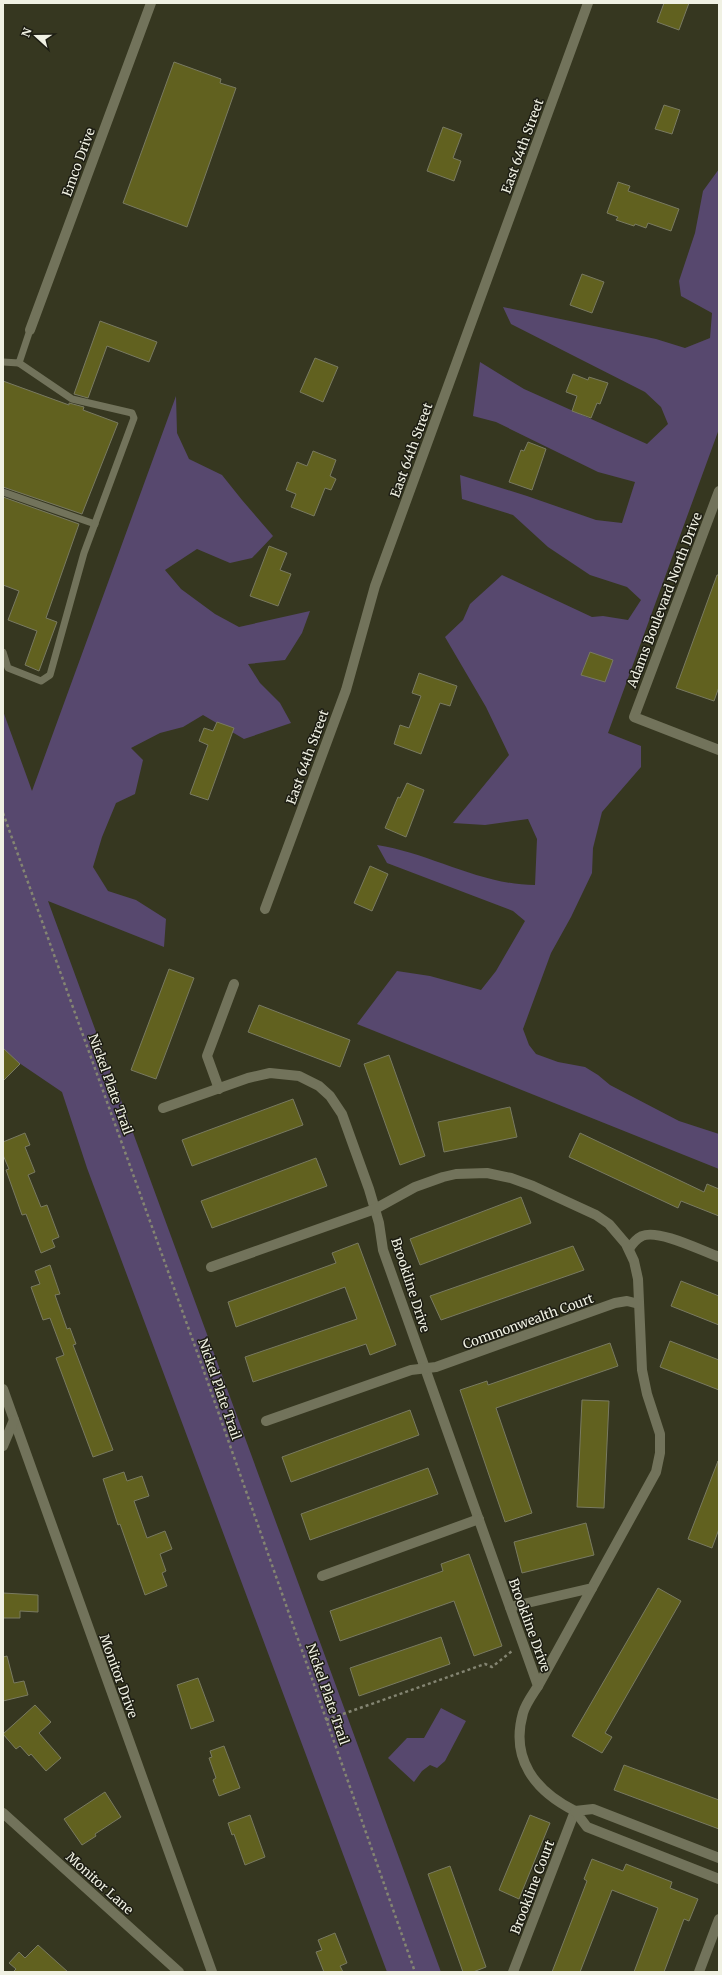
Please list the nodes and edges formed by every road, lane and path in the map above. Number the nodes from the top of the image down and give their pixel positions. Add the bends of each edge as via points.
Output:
1 (151, 3) edge
2 (588, 3) edge
3 (30, 330) joint
4 (3, 362) edge
5 (18, 363) junction
6 (719, 491) edge
7 (3, 492) edge
8 (95, 524) junction
9 (3, 652) edge
10 (719, 750) edge
11 (3, 813) edge
12 (265, 909) dead end
13 (234, 984) dead end
14 (218, 1089) junction
15 (163, 1108) dead end
16 (375, 1209) junction
17 (629, 1249) junction
18 (719, 1257) edge
19 (211, 1267) dead end
20 (639, 1304) junction
21 (426, 1368) junction
22 (3, 1389) edge
23 (14, 1420) junction
24 (266, 1421) dead end
25 (3, 1446) edge
26 (479, 1519) junction
27 (322, 1576) dead end
28 (592, 1588) junction
29 (510, 1607) junction
30 (523, 1643) junction
31 (538, 1686) junction
32 (326, 1720) junction
33 (575, 1811) junction
34 (3, 1813) edge
35 (719, 1858) edge
36 (719, 1879) edge
37 (719, 1919) edge
38 (179, 1972) edge
39 (212, 1972) edge
40 (415, 1972) edge
41 (513, 1972) edge
42 (699, 1972) edge

1 - 3 street, Emco Drive
2 - 12 street, East 64th Street via 375,586 346,690
3 - 5 lane
4 - 5 lane
5 - 8 lane via 72,399 132,413 134,418
6 - 10 street, Adams Boulevard North Drive via 634,717
7 - 8 lane
8 - 9 lane via 84,553 50,676 41,681 8,668
11 - 32 path, Nickel Plate Trail
13 - 14 street via 207,1056
14 - 15 street, Brookline Drive
14 - 16 street, Brookline Drive via 256,1076 278,1073 299,1076 319,1086 330,1096 342,1114
16 - 17 street via 426,1182 456,1174 492,1174 526,1183 596,1215 613,1227
16 - 19 street
16 - 21 street, Brookline Drive via 383,1250
17 - 18 street via 643,1236 655,1235
17 - 20 street via 638,1280
20 - 21 street, Commonwealth Court via 627,1301 615,1303 436,1368
20 - 28 street via 642,1370 660,1434 660,1453 654,1478
21 - 24 street via 411,1370
21 - 26 street, Brookline Drive
22 - 23 street, Monitor Drive
23 - 25 street
23 - 39 street, Monitor Drive
26 - 27 street
26 - 29 street, Brookline Drive
28 - 29 street
28 - 31 street
29 - 30 street, Brookline Drive
30 - 31 street, Brookline Drive
30 - 32 path via 492,1667 485,1664
31 - 33 street, Brookline Drive via 526,1706 522,1720 520,1735 524,1758 533,1779 543,1791
32 - 40 path, Nickel Plate Trail
33 - 35 street via 593,1809
33 - 36 street, Brookline Drive via 586,1827
33 - 41 street, Brookline Court
34 - 38 street, Monitor Lane
37 - 42 street

